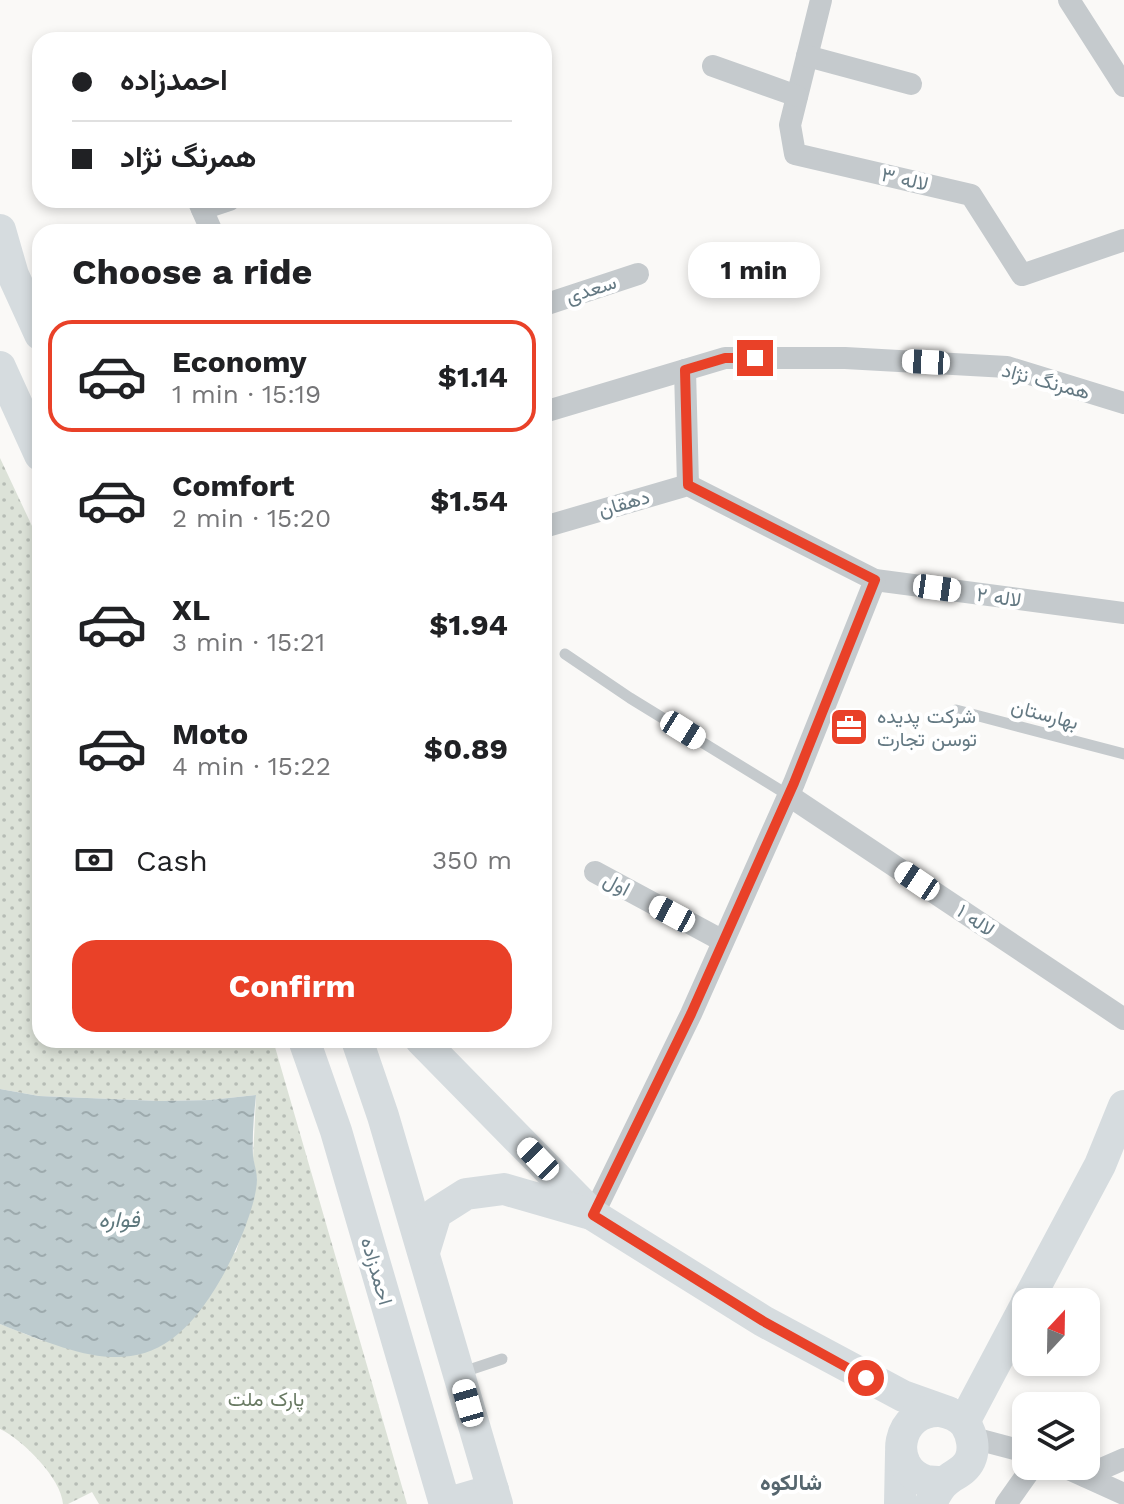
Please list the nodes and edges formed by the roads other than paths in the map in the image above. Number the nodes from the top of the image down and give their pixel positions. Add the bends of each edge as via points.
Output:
1 (821, 0) edge
2 (1069, 0) edge
3 (807, 56) junction
4 (713, 66) dead end
5 (911, 84) dead end
6 (1124, 86) edge
7 (797, 96) junction
8 (0, 230) edge
9 (1124, 240) edge
10 (638, 274) dead end
11 (6, 278) edge
12 (552, 302) edge
13 (32, 321) edge
14 (0, 367) edge
15 (685, 370) junction
16 (1124, 403) edge
17 (552, 410) edge
18 (32, 437) edge
19 (688, 485) junction
20 (552, 525) edge
21 (875, 580) junction
22 (1124, 613) edge
23 (565, 654) dead end
24 (956, 710) dead end
25 (1124, 754) edge
26 (788, 795) junction
27 (595, 872) dead end
28 (723, 941) junction
29 (1124, 1019) edge
30 (307, 1048) edge
31 (360, 1048) edge
32 (429, 1048) edge
33 (1124, 1106) edge
34 (593, 1215) junction
35 (424, 1252) junction
36 (1035, 1288) edge
37 (1012, 1331) edge
38 (502, 1359) dead end
39 (459, 1373) junction
40 (866, 1378) junction
41 (962, 1424) junction
42 (902, 1444) junction
43 (1012, 1446) edge
44 (1124, 1459) edge
45 (1100, 1469) edge
46 (1023, 1480) edge
47 (1094, 1480) edge
48 (937, 1493) edge
49 (1124, 1494) edge
50 (495, 1497) edge
51 (445, 1504) edge
52 (900, 1504) edge
53 (1006, 1504) edge

1 - 3 street, لاله ۳
2 - 6 street
3 - 5 street
3 - 7 street, لاله ۳
4 - 7 street
7 - 9 street, لاله ۳ via 790,125 795,154 971,195 1022,275
8 - 11 main road
10 - 12 street, سعدی
11 - 13 main road
14 - 18 main road
15 - 16 street, همرنگ نژاد via 725,358 1007,367
15 - 17 street, همرنگ نژاد
15 - 19 street
19 - 20 street, دهقان
19 - 21 street
21 - 22 street, لاله ۲
21 - 26 street
23 - 26 lane
24 - 25 lane, بهارستان
26 - 28 street
26 - 29 street, لاله ۱
27 - 28 street, اول
28 - 34 street
30 - 51 main road, احمدزاده
31 - 35 main road
32 - 34 main road
33 - 36 main road via 1100,1165
34 - 35 main road via 504,1189 466,1194 436,1213
34 - 40 main road
35 - 39 main road
37 - 41 main road
38 - 39 lane
39 - 50 main road
40 - 41 main road
40 - 42 main road
41 - 42 main road via 929,1411 912,1419
41 - 43 street
41 - 48 main road via 971,1457
42 - 48 main road via 910,1470
42 - 52 main road
44 - 45 street
46 - 53 street
47 - 49 street
50 - 51 main road

